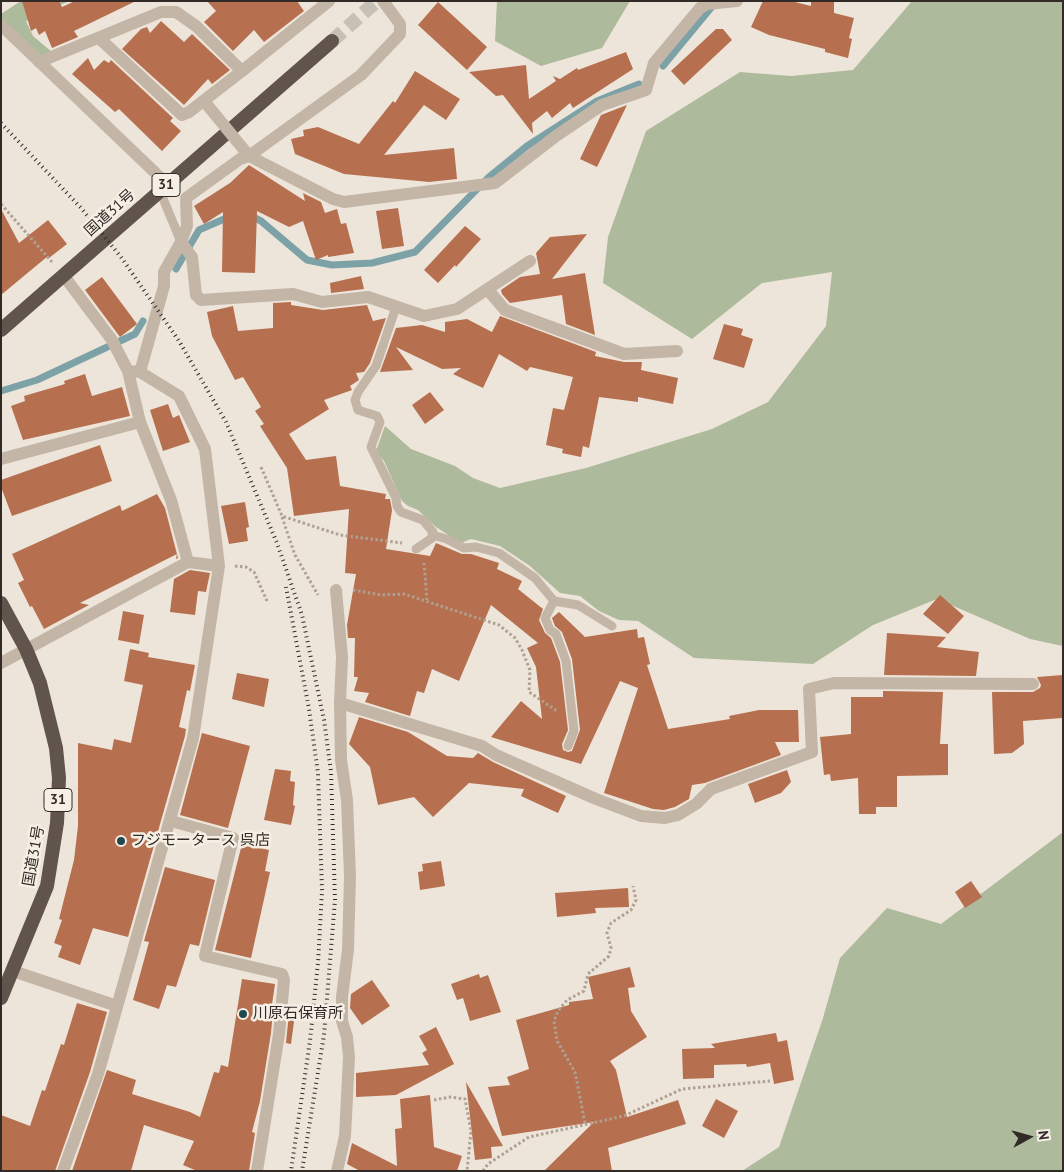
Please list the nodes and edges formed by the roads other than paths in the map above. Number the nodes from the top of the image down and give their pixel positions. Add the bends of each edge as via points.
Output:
1 (329, 1) edge
2 (383, 1) edge
3 (737, 1) edge
4 (723, 2) edge
5 (1, 25) edge
6 (99, 38) junction
7 (332, 41) tunnel mouth
8 (39, 62) junction
9 (242, 71) junction
10 (204, 101) junction
11 (247, 154) junction
12 (163, 188) junction
13 (182, 244) junction
14 (530, 261) dead end
15 (64, 276) junction
16 (488, 290) junction
17 (396, 306) junction
18 (1, 330) edge
19 (676, 351) dead end
20 (134, 372) junction
21 (140, 422) junction
22 (1, 460) edge
23 (432, 536) junction
24 (416, 549) road end
25 (188, 562) junction
26 (219, 566) junction
27 (336, 590) road end
28 (554, 601) junction
29 (1, 603) edge
30 (612, 626) dead end
31 (26, 649) junction
32 (1, 663) edge
33 (1033, 684) dead end
34 (340, 703) junction
35 (568, 746) dead end
36 (172, 821) junction
37 (13, 971) junction
38 (1, 998) edge
39 (117, 1006) junction
40 (63, 1171) edge
41 (256, 1171) edge
42 (337, 1171) edge

1 - 9 street
2 - 11 street via 400,24 400,34 361,75
3 - 4 street
4 - 11 street via 700,8 654,63 646,90 602,105 495,183 344,202
5 - 8 street
6 - 8 street
6 - 9 street via 161,12 176,12 196,26
6 - 10 street via 182,115
7 - 12 highway, 国道31号 / 31
8 - 12 street
9 - 10 street
10 - 11 street, bridge
11 - 13 street via 186,198 187,226
12 - 13 lane
12 - 15 highway, 国道31号 / 31
13 - 17 street via 192,257 196,295 201,300 293,294 322,302 368,297
13 - 20 street via 164,272 164,286
14 - 16 street
15 - 18 highway, 国道31号 / 31
15 - 20 street
16 - 17 street via 457,309 424,316
16 - 19 street via 505,310 624,354
17 - 23 lane via 376,366 358,392 356,405 363,412 376,416 380,422 371,447 397,506 401,512 423,520 433,532
20 - 21 street
20 - 26 street via 179,396 205,449
21 - 22 street
21 - 25 street via 171,500
23 - 24 lane
23 - 28 lane via 464,548 476,547 499,553 535,578
25 - 26 street
25 - 31 street
26 - 36 street via 193,738
27 - 34 street via 342,657
28 - 30 lane via 578,605
28 - 35 lane via 545,618 550,630 556,634 566,661 574,731
29 - 31 highway, 国道31号 / 31
31 - 32 street
31 - 37 highway, 国道31号 / 31 via 48,714 59,778 57,823 47,886
33 - 34 street via 834,683 809,689 812,752 711,789 696,804 678,815 665,818 642,816 596,800 482,746
34 - 42 street via 350,868 348,950 342,1013 349,1057 345,1136
36 - 39 street
36 - 41 street via 233,838 206,956 282,974 284,980
37 - 38 highway, 国道31号 / 31
37 - 39 street
39 - 40 street via 98,1074

